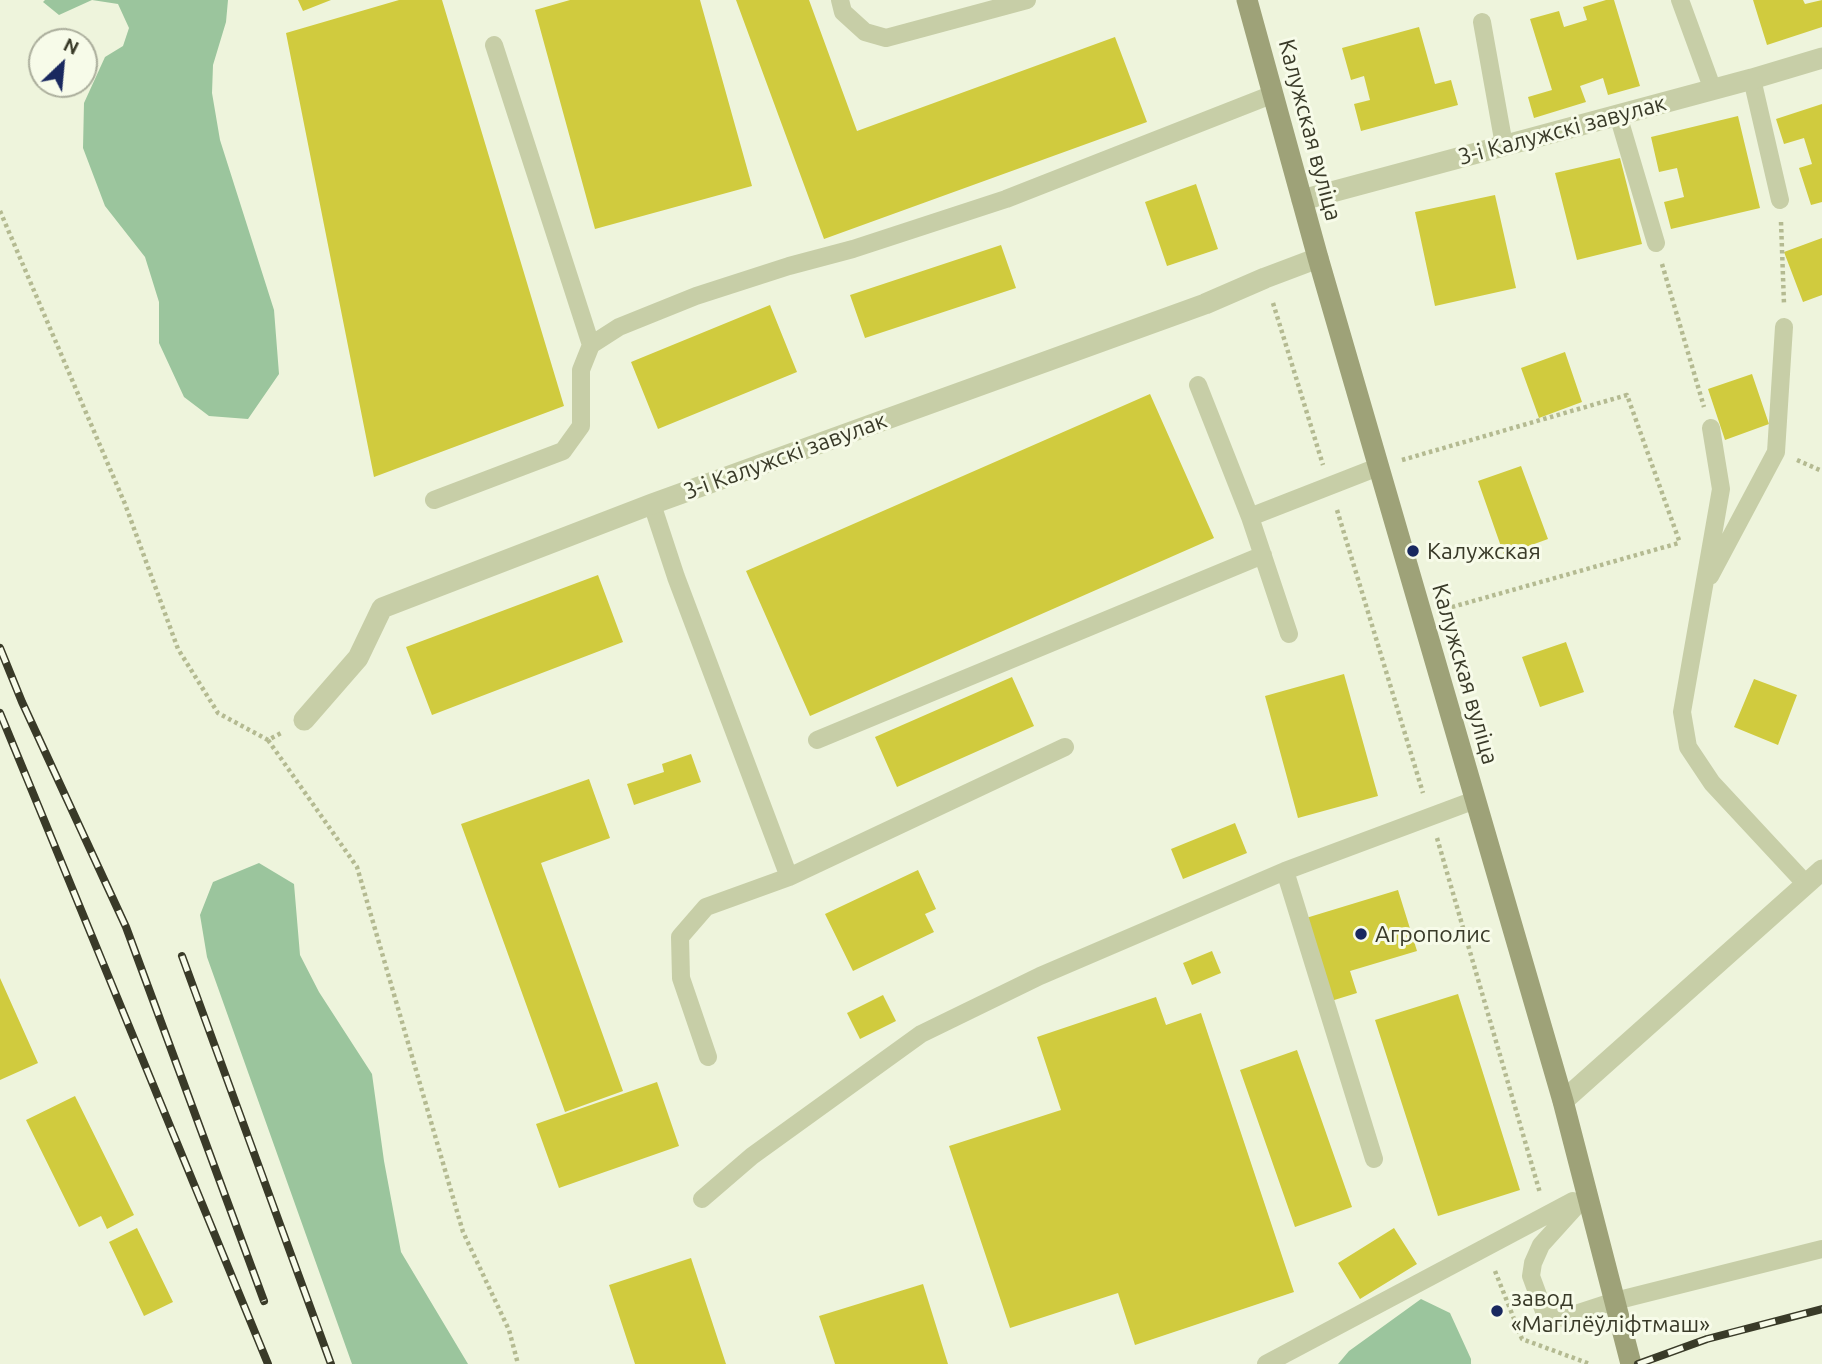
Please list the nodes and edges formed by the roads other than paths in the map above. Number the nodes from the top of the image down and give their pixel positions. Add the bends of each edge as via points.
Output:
1 (840, 0) edge
2 (1027, 0) edge
3 (1247, 0) edge
4 (1680, 0) edge
5 (1482, 22) dead end
6 (494, 45) dead end
7 (1822, 58) edge
8 (1752, 79) junction
9 (1713, 90) junction
10 (1271, 95) junction
11 (1618, 115) junction
12 (1504, 145) junction
13 (1302, 200) junction
14 (1780, 200) road end
15 (1656, 243) road end
16 (1318, 258) junction
17 (1784, 327) road end
18 (591, 345) junction
19 (1198, 385) dead end
20 (1711, 428) road end
21 (1378, 467) junction
22 (434, 500) dead end
23 (652, 504) junction
24 (1250, 517) junction
25 (1262, 555) junction
26 (1702, 592) junction
27 (1289, 634) dead end
28 (304, 720) road end
29 (817, 740) dead end
30 (1065, 747) dead end
31 (1475, 800) junction
32 (1285, 871) junction
33 (1814, 876) edge
34 (789, 877) junction
35 (708, 1057) dead end
36 (1563, 1101) junction
37 (1374, 1159) dead end
38 (1588, 1192) junction
39 (702, 1199) dead end
40 (1822, 1249) edge
41 (1615, 1301) junction
42 (1266, 1364) edge
43 (1630, 1364) edge

1 - 2 lane via 843,12 865,32 886,37
3 - 10 street, Калужская вуліца
4 - 9 lane
5 - 12 lane
6 - 18 lane
7 - 8 street, 3-і Калужскі завулак
8 - 9 street, 3-і Калужскі завулак
8 - 14 lane
9 - 11 street, 3-і Калужскі завулак
10 - 13 street, Калужская вуліца
10 - 18 lane via 1006,200 696,296 619,327
11 - 12 street, 3-і Калужскі завулак
11 - 15 lane
12 - 13 street, 3-і Калужскі завулак
13 - 16 street, Калужская вуліца
16 - 21 street, Калужская вуліца
16 - 23 street, 3-і Калужскі завулак via 1205,304
17 - 26 lane via 1776,452
18 - 22 lane via 581,370 581,426 563,451
19 - 24 lane
20 - 26 lane via 1721,489
21 - 24 lane
21 - 31 street, Калужская вуліца
23 - 28 street, 3-і Калужскі завулак via 382,608 358,658
23 - 34 lane
24 - 25 lane
25 - 27 lane
25 - 29 lane
26 - 33 lane via 1682,712 1688,747 1712,783
30 - 34 lane
31 - 32 lane
31 - 36 street, Калужская вуліца
32 - 37 lane
32 - 39 lane via 1040,976 921,1034 752,1156
33 - 36 street
34 - 35 lane via 706,907 680,937 681,978
36 - 38 street, Калужская вуліца
38 - 41 street, Калужская вуліца
38 - 41 lane via 1541,1245 1531,1276 1545,1314 1563,1318
38 - 42 lane
40 - 41 lane
41 - 43 street, Калужская вуліца

